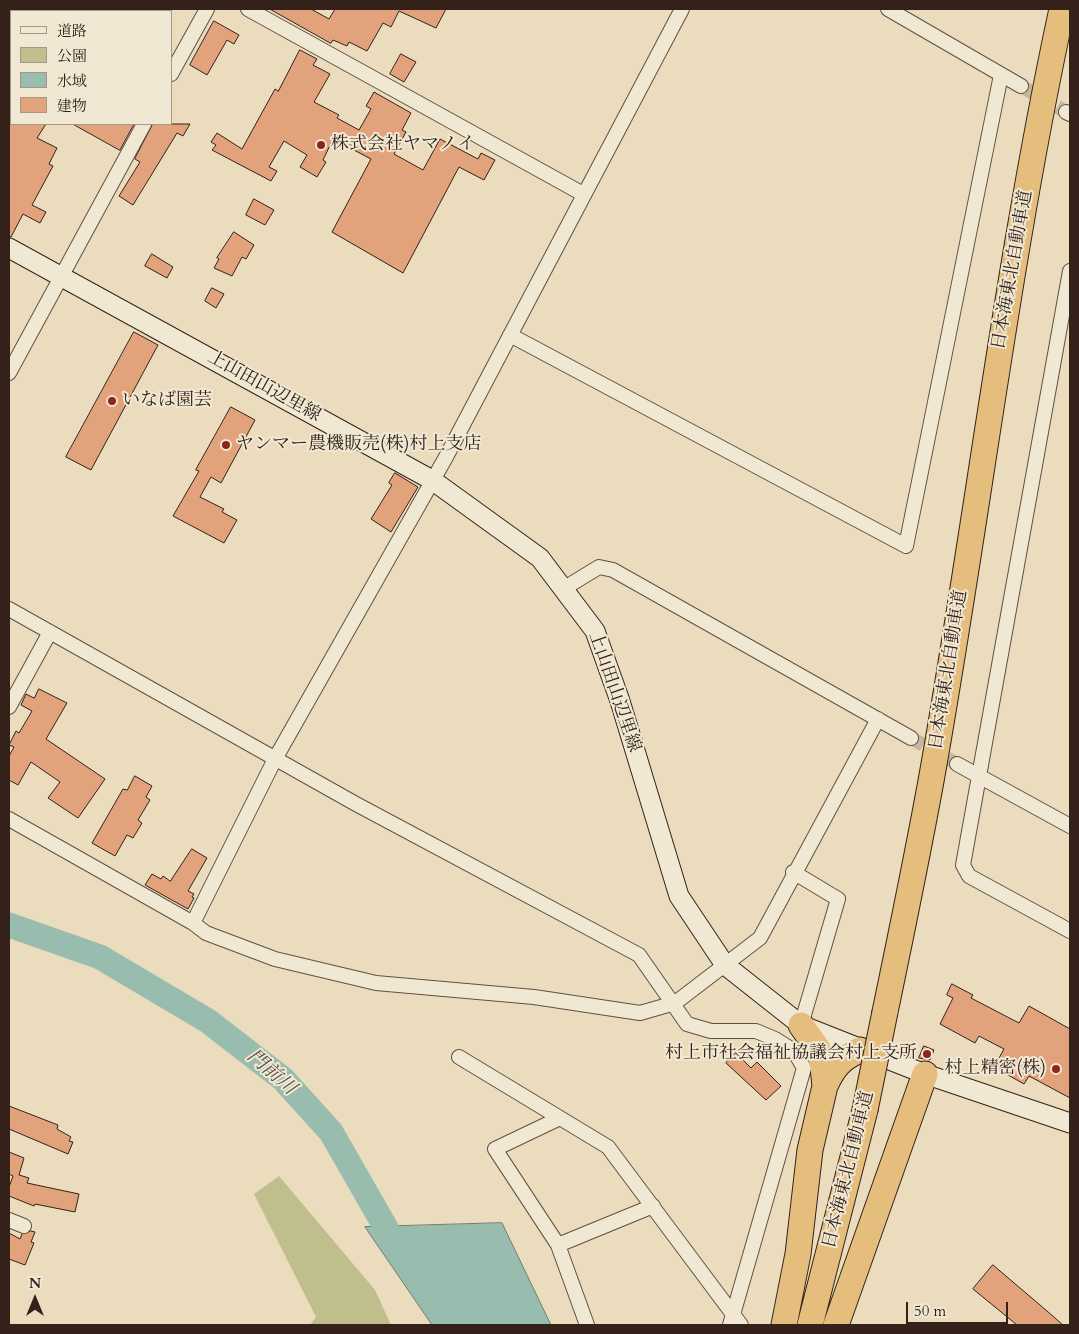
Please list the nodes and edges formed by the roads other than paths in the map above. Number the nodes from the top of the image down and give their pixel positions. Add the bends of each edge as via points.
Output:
1 (207, 9) edge
2 (248, 9) edge
3 (682, 9) edge
4 (888, 9) edge
5 (1062, 9) edge
6 (172, 72) edge
7 (1001, 74) junction
8 (1021, 86) tunnel mouth
9 (143, 125) edge
10 (583, 194) junction
11 (9, 248) edge
12 (1070, 272) edge
13 (60, 276) junction
14 (510, 334) junction
15 (9, 373) edge
16 (432, 480) junction
17 (563, 589) junction
18 (9, 609) edge
19 (50, 632) junction
20 (9, 707) edge
21 (878, 719) junction
22 (911, 738) tunnel mouth
23 (275, 759) junction
24 (957, 764) tunnel mouth
25 (979, 775) junction
26 (9, 819) edge
27 (1070, 826) edge
28 (793, 872) junction
29 (193, 923) junction
30 (1070, 930) edge
31 (725, 965) junction
32 (675, 1003) junction
33 (802, 1026) junction
34 (860, 1050) junction
35 (459, 1057) dead end
36 (925, 1074) junction
37 (825, 1086) junction
38 (560, 1118) junction
39 (1070, 1123) edge
40 (653, 1206) junction
41 (9, 1220) edge
42 (24, 1226) dead end
43 (558, 1245) junction
44 (735, 1322) edge
45 (588, 1325) edge
46 (784, 1325) edge
47 (810, 1325) edge
48 (836, 1325) edge

1 - 6 street
2 - 10 street
3 - 10 street
4 - 7 street
5 - 47 highway, 日本海東北自動車道, bridge via 1038,116 931,782 865,1110
7 - 8 street
7 - 14 street via 906,546
9 - 13 street
10 - 14 street
11 - 13 main road, 上山田山辺里線
12 - 25 street
13 - 15 street
13 - 16 main road, 上山田山辺里線
14 - 16 street
16 - 17 main road, 上山田山辺里線 via 540,558
16 - 23 street
17 - 21 street via 599,567 613,570
17 - 31 main road, 上山田山辺里線 via 595,631 680,896
18 - 19 street
19 - 20 street
19 - 23 street
21 - 22 street
21 - 28 street
23 - 29 street
23 - 32 street via 640,955
24 - 25 street
25 - 27 street
25 - 30 street via 963,865 969,876
26 - 29 street
28 - 31 street via 760,938
28 - 33 street via 838,899
29 - 32 street via 206,933 275,959 376,983 534,997 640,1012
31 - 32 street
31 - 33 main road, 上山田山辺里線
32 - 44 street via 687,1024 711,1031 756,1031 794,1051 804,1068
33 - 34 main road, 上山田山辺里線
33 - 37 highway via 818,1050
34 - 36 main road, 上山田山辺里線
34 - 37 highway via 846,1055 834,1068
35 - 38 street
36 - 39 main road, 上山田山辺里線
36 - 48 highway
37 - 46 highway via 810,1150 798,1254
38 - 40 street via 608,1147
38 - 43 street via 495,1149
40 - 43 street
40 - 44 street
41 - 42 street
43 - 45 street

